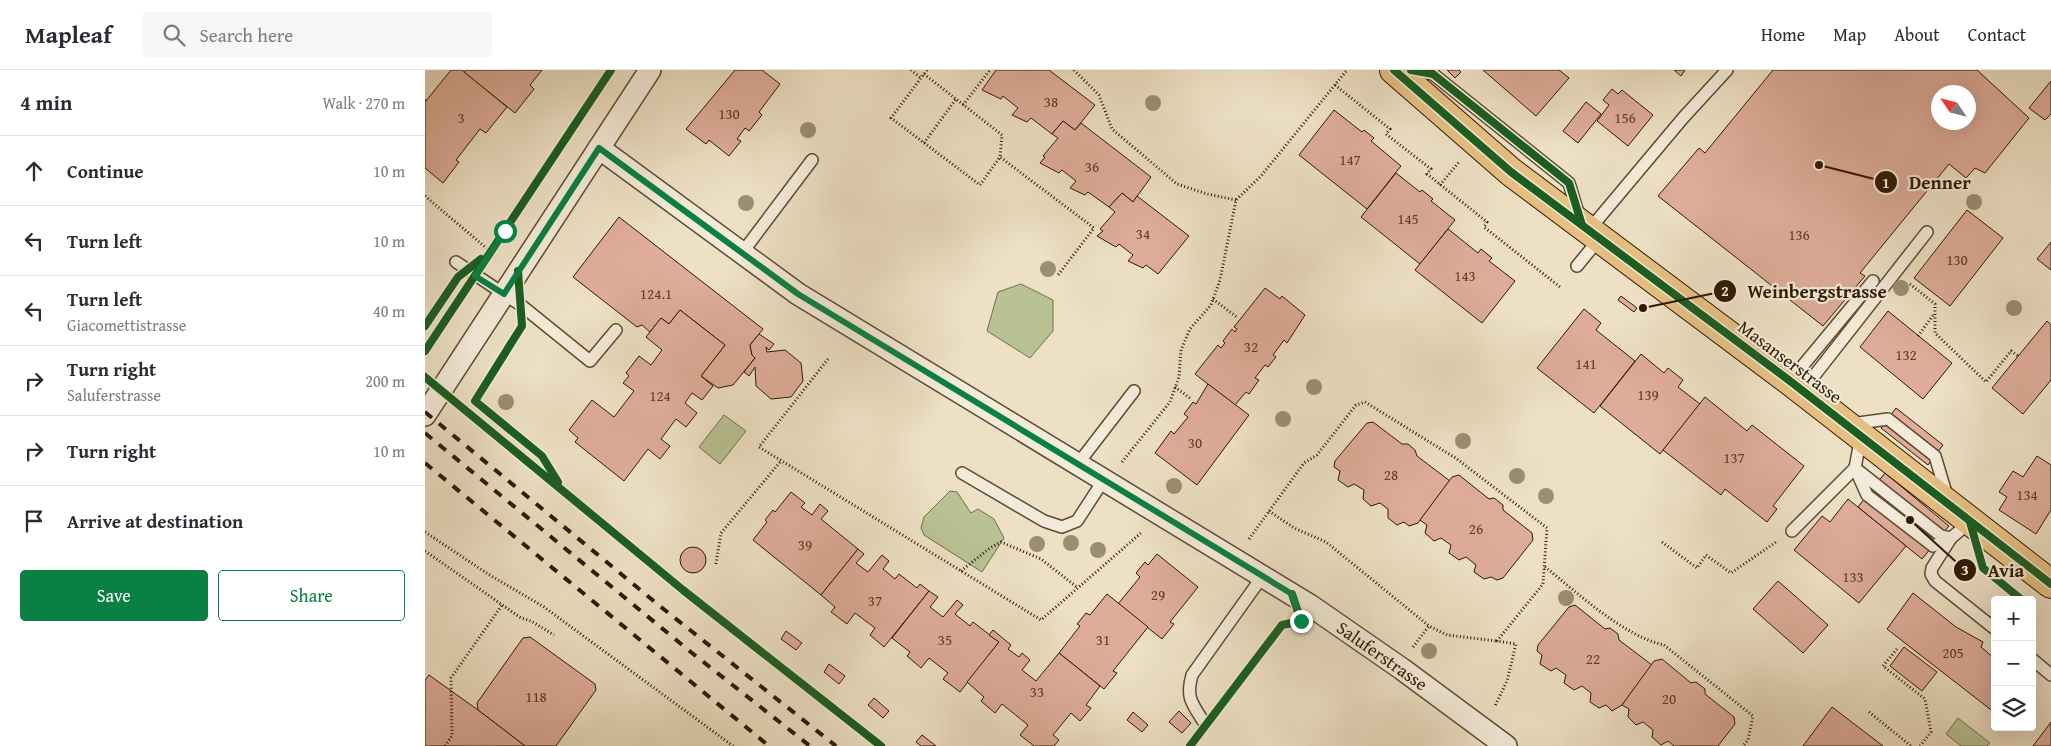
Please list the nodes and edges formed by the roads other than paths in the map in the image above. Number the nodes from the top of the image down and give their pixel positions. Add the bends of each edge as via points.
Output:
1 (650, 70) edge
2 (1394, 70) edge
3 (1411, 70) edge
4 (1727, 70) edge
5 (599, 148) junction
6 (812, 160) dead end
7 (1590, 231) junction
8 (1927, 232) dead end
9 (742, 254) junction
10 (456, 262) dead end
11 (1577, 266) dead end
12 (1873, 281) dead end
13 (504, 294) junction
14 (616, 330) dead end
15 (1796, 386) junction
16 (1134, 391) dead end
17 (425, 415) edge
18 (1854, 430) junction
19 (1077, 465) junction
20 (1855, 468) junction
21 (962, 474) dead end
22 (1111, 474) junction
23 (1957, 522) junction
24 (1792, 531) road end
25 (1262, 577) junction
26 (2051, 584) edge
27 (1991, 626) edge
28 (2036, 662) edge
29 (2051, 674) edge
30 (1203, 721) dead end
31 (1506, 746) edge

1 - 5 street
2 - 7 main road, Masanserstrasse via 1497,160
3 - 7 lane via 1433,74 1569,183
4 - 7 lane
5 - 9 street, Saluferstrasse
5 - 13 street
6 - 9 lane
7 - 11 lane
7 - 15 main road, Masanserstrasse
8 - 15 lane
9 - 19 street, Saluferstrasse via 798,294
10 - 13 lane
12 - 15 lane
13 - 14 lane via 590,361
13 - 17 street
15 - 18 main road, Masanserstrasse
16 - 19 lane
18 - 20 lane
18 - 23 main road, Masanserstrasse
19 - 22 street, Saluferstrasse
20 - 23 lane via 1867,495 1933,546
20 - 24 lane
21 - 22 lane via 1044,521 1062,526 1077,521
22 - 25 street, Saluferstrasse
23 - 26 main road, Masanserstrasse
23 - 27 lane via 1931,574 1935,581
25 - 30 lane via 1191,675 1189,700
25 - 31 street, Saluferstrasse via 1311,606 1402,669
28 - 29 lane

